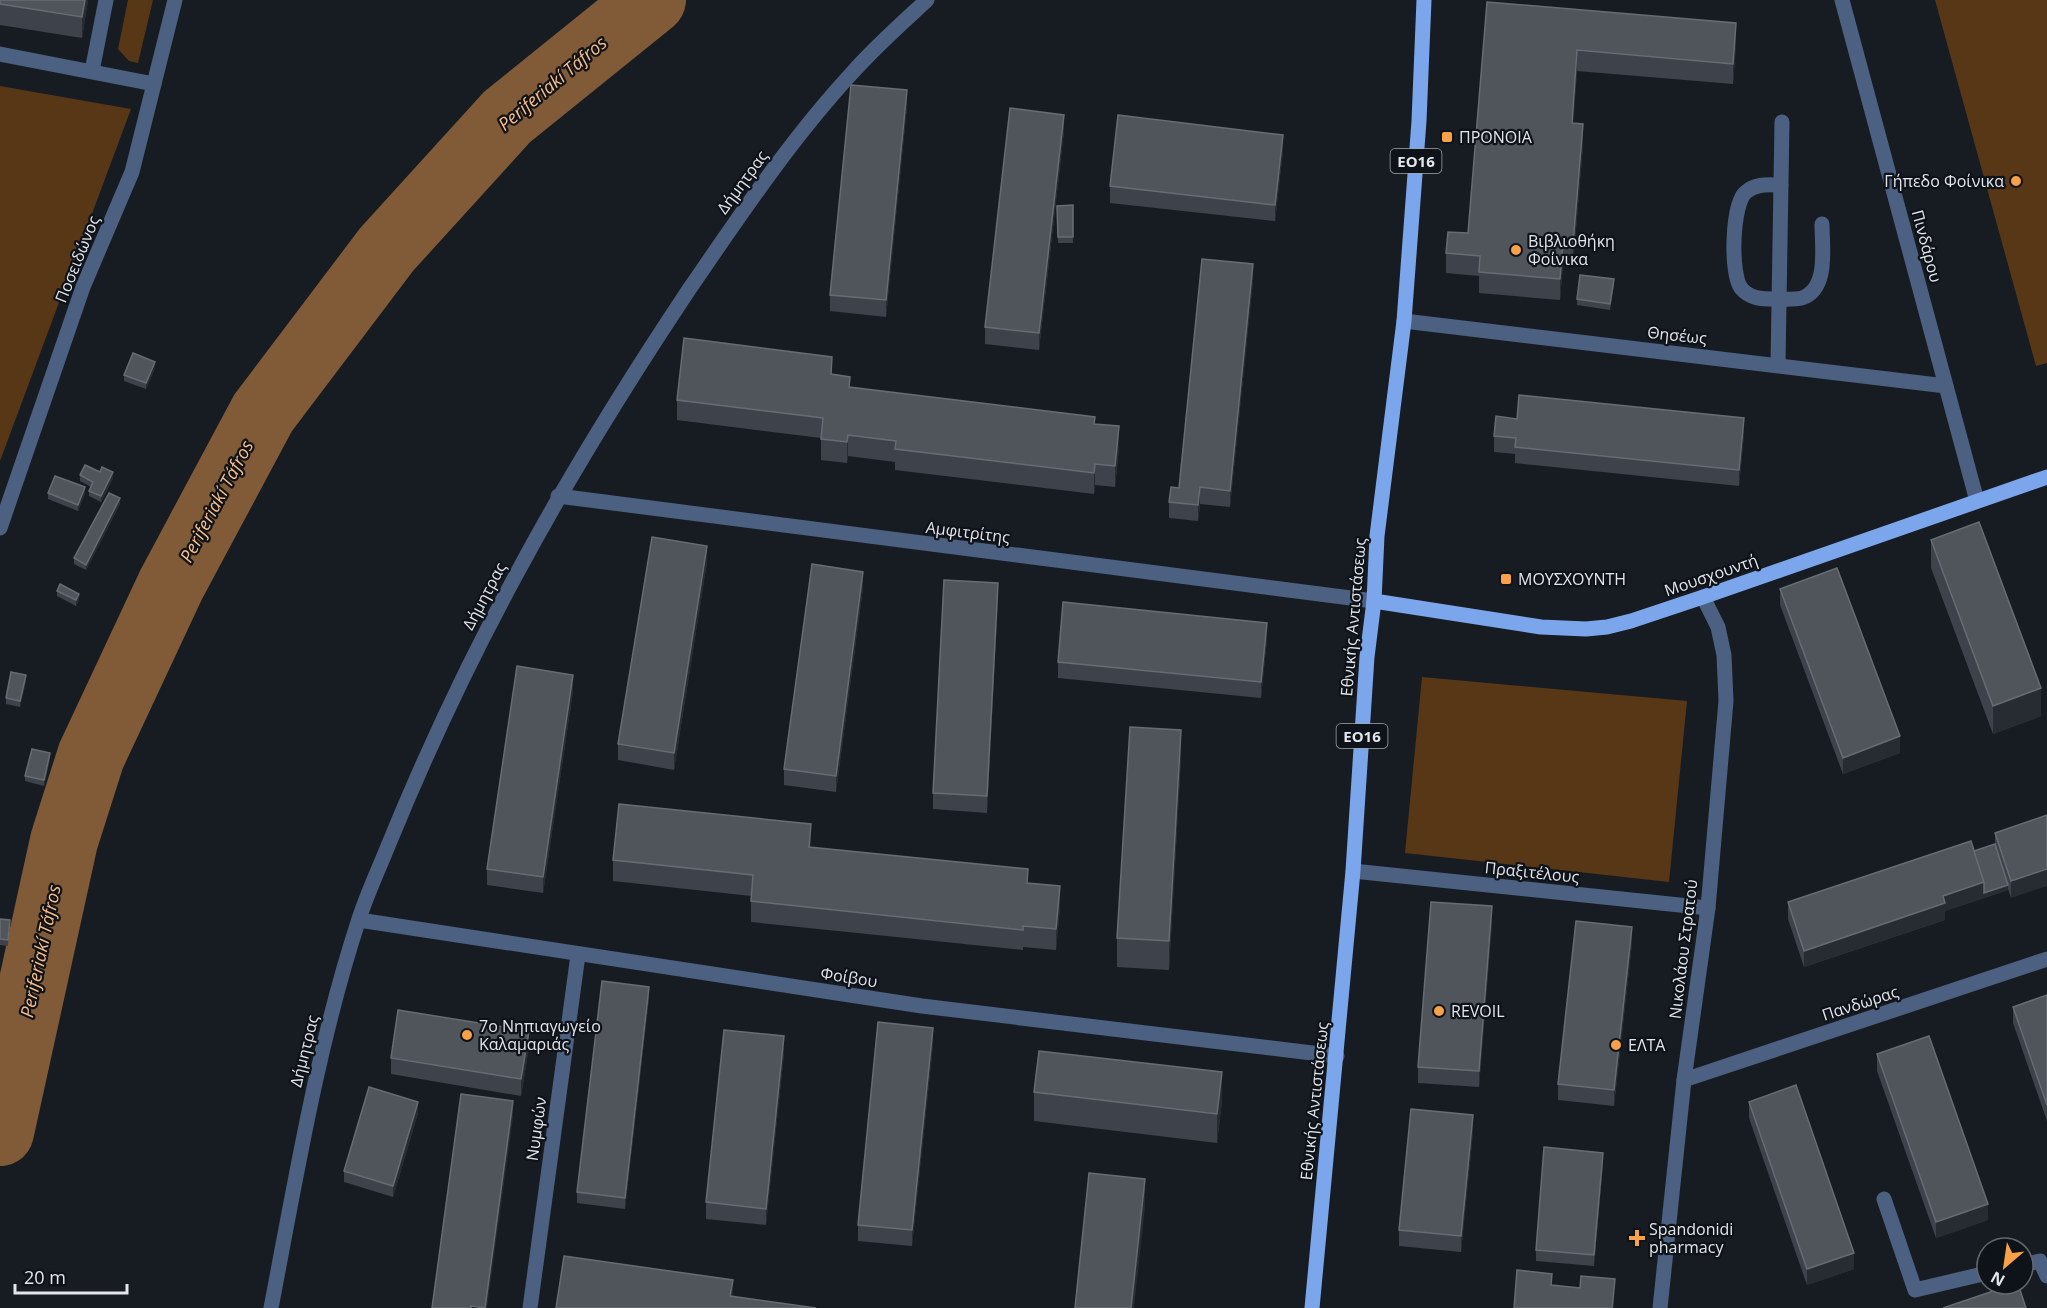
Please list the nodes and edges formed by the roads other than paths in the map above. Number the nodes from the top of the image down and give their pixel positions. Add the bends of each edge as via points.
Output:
1 (106, 0) edge
2 (175, 0) edge
3 (927, 0) edge
4 (1424, 0) edge
5 (1842, 0) edge
6 (0, 54) edge
7 (92, 71) junction
8 (154, 84) junction
9 (1782, 122) dead end
10 (1781, 185) junction
11 (1822, 224) dead end
12 (1779, 299) junction
13 (1404, 321) junction
14 (1778, 364) junction
15 (1946, 386) junction
16 (2047, 477) edge
17 (558, 496) junction
18 (1977, 501) junction
19 (0, 528) edge
20 (1703, 597) junction
21 (1374, 601) junction
22 (1353, 872) junction
23 (1708, 908) junction
24 (358, 920) junction
25 (578, 955) junction
26 (2047, 959) edge
27 (1337, 1056) junction
28 (1684, 1080) junction
29 (1884, 1199) dead end
30 (2035, 1262) edge
31 (1975, 1276) edge
32 (2047, 1276) edge
33 (271, 1308) edge
34 (530, 1308) edge
35 (1312, 1308) edge
36 (1660, 1308) edge

1 - 7 street
2 - 8 street, Ποσειδώνος
3 - 17 street, Δήμητρας via 853,72 754,195 645,355
4 - 13 main road, Εθνικής Αντιστάσεως / ΕΟ16
5 - 15 street, Πινδάρου
6 - 7 street
7 - 8 street
8 - 19 street, Ποσειδώνος via 132,172 83,287
9 - 10 street
10 - 12 street
10 - 12 street via 1754,187 1745,192 1736,212 1737,281 1752,296
11 - 12 street via 1819,283 1803,297
12 - 14 street
13 - 14 street, Θησέως
13 - 21 main road, Εθνικής Αντιστάσεως / ΕΟ16 via 1377,536
14 - 15 street, Θησέως
15 - 18 street, Πινδάρου
16 - 18 main road, Μουσχουντή
17 - 21 street, Αμφιτρίτης
17 - 24 street, Δήμητρας via 441,722
18 - 20 main road, Μουσχουντή
20 - 21 main road, Μουσχουντή via 1631,621 1586,629 1541,627
20 - 23 street, Νικολάου Στρατού via 1718,627 1726,701
21 - 22 main road, Εθνικής Αντιστάσεως / ΕΟ16
22 - 23 street, Πραξιτέλους
22 - 27 main road, Εθνικής Αντιστάσεως / ΕΟ16
23 - 28 street, Νικολάου Στρατού
24 - 25 street, Φοίβου
24 - 33 street, Δήμητρας via 314,1084
25 - 27 street, Φοίβου via 922,1006
25 - 34 street, Νυμφών
26 - 28 street, Πανδώρας
27 - 35 main road, Εθνικής Αντιστάσεως / ΕΟ16
28 - 36 street, Νικολάου Στρατού
29 - 31 street via 1915,1290
30 - 32 street via 2040,1261

